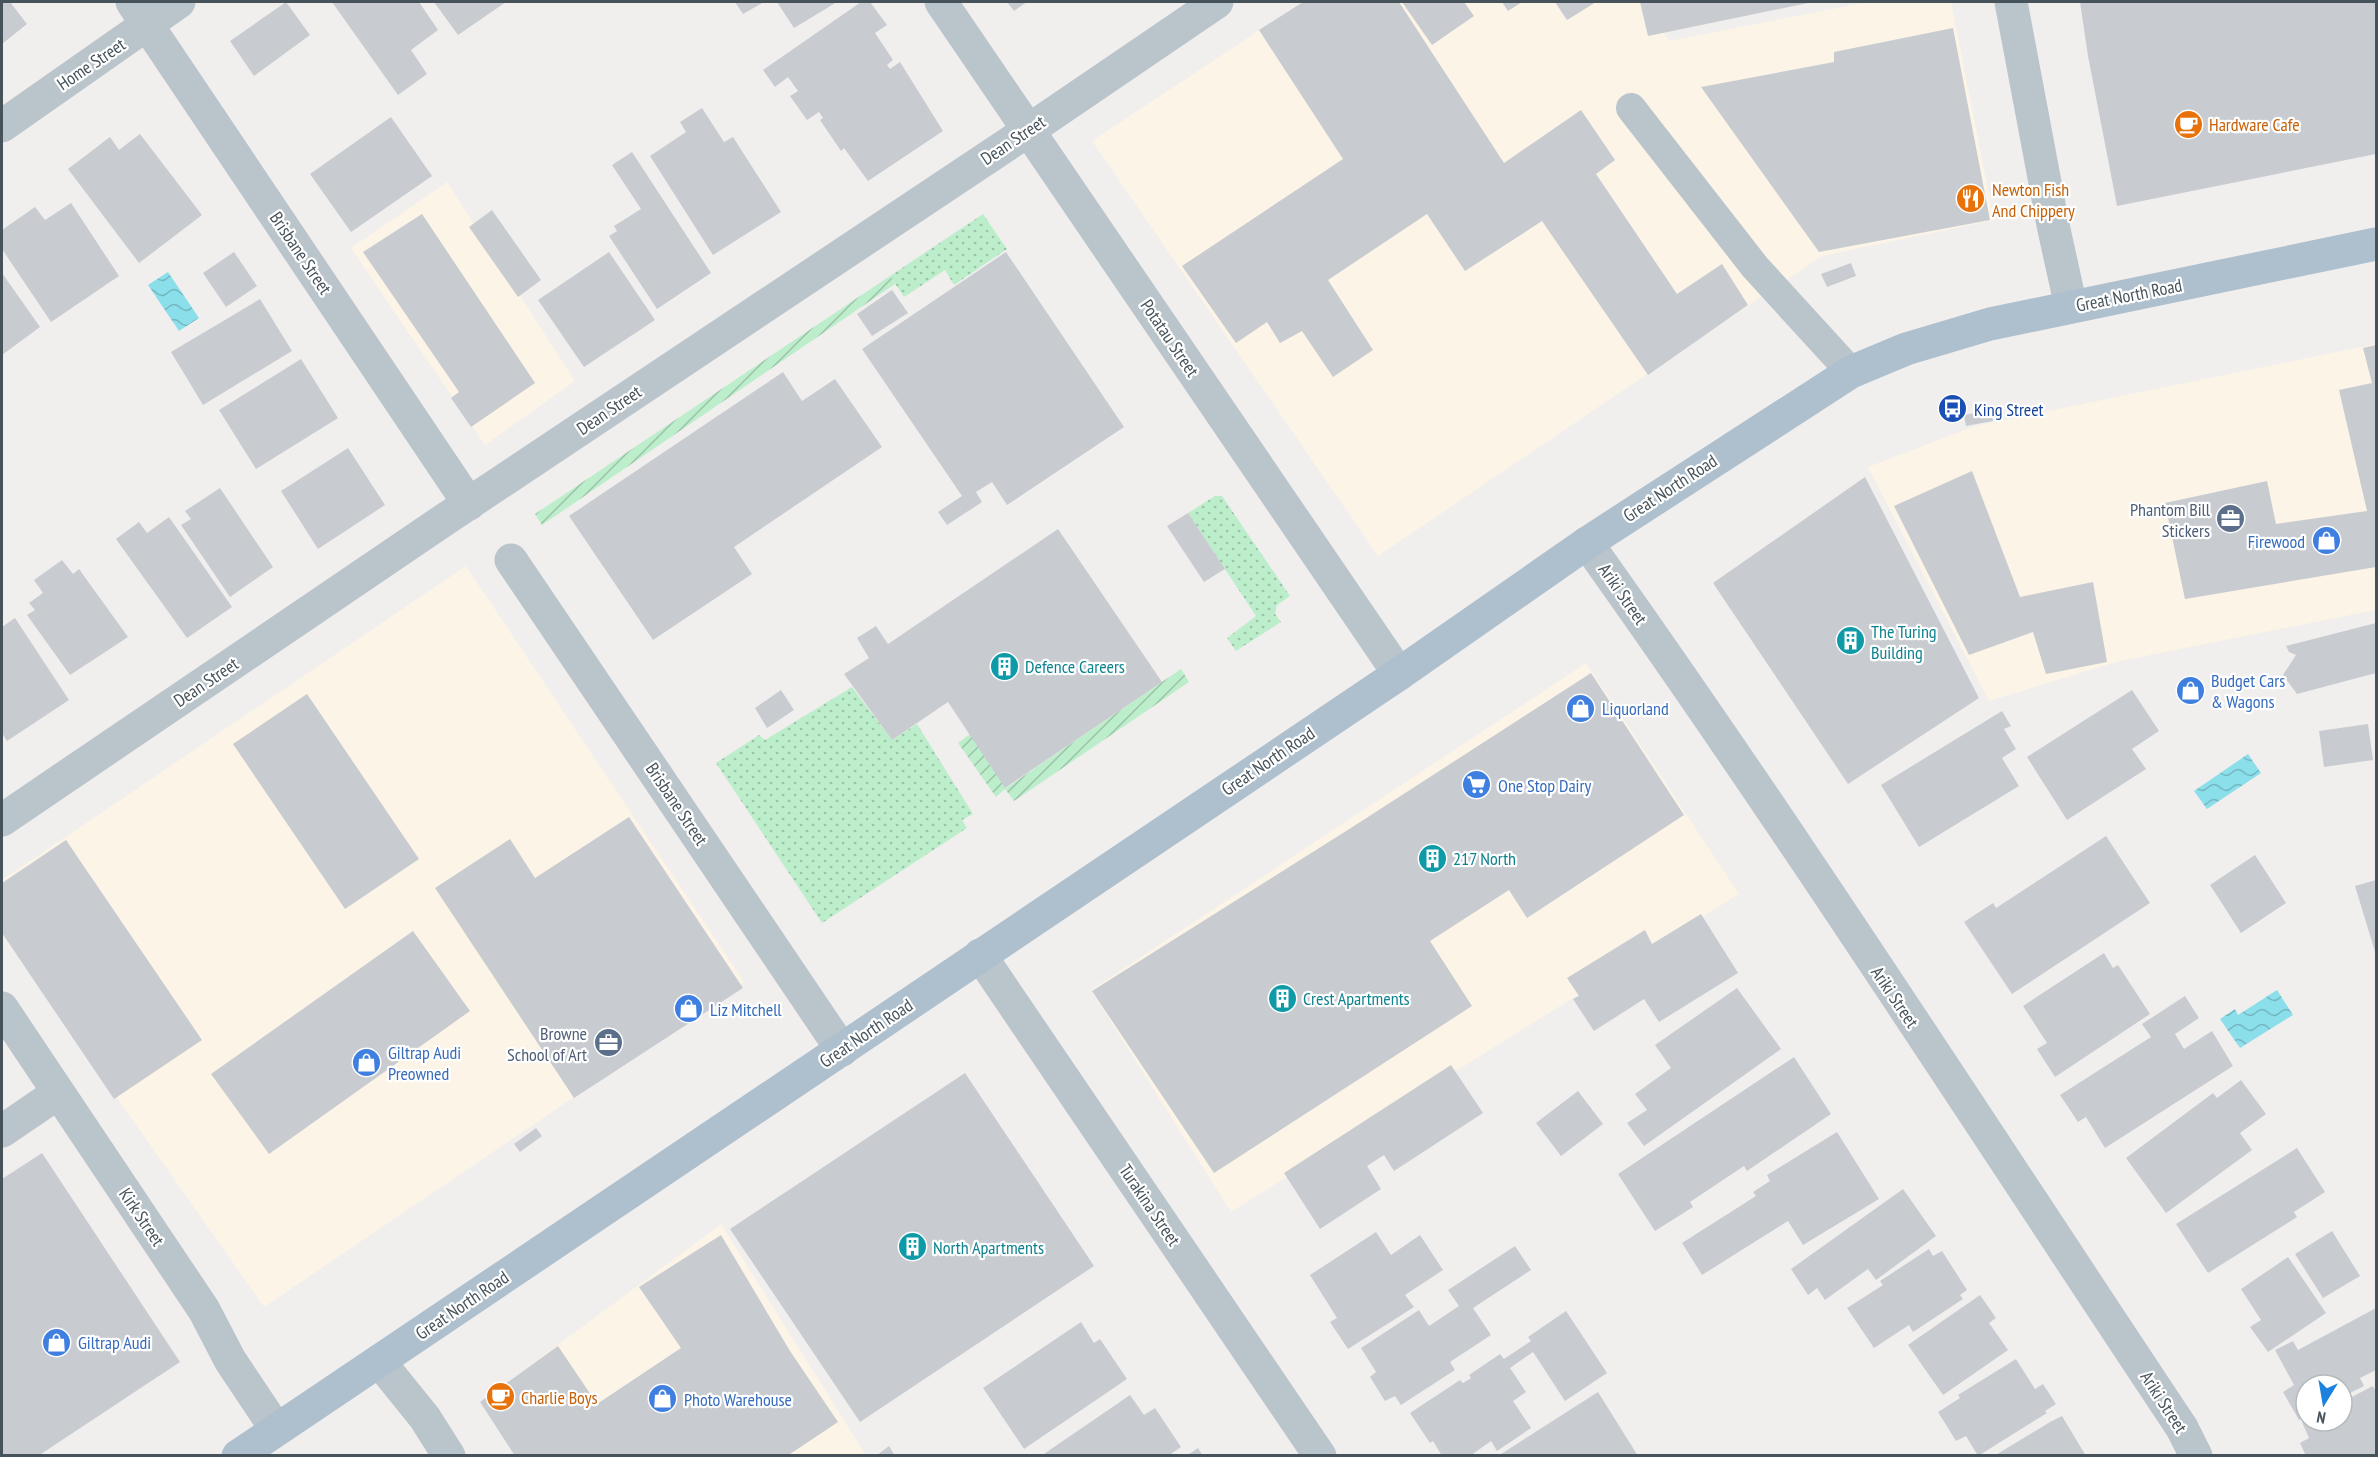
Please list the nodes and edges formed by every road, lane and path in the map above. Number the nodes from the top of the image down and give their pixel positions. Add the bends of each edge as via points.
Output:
1 (179, 2) edge
2 (941, 2) edge
3 (1217, 2) edge
4 (2011, 2) edge
5 (140, 13) edge
6 (1631, 108) dead end
7 (2, 126) edge
8 (1029, 130) junction
9 (2376, 244) edge
10 (2071, 307) junction
11 (1851, 372) junction
12 (469, 504) junction
13 (1587, 543) junction
14 (511, 560) dead end
15 (1399, 674) junction
16 (2, 820) edge
17 (980, 955) junction
18 (2, 1008) edge
19 (842, 1050) junction
20 (58, 1093) junction
21 (2, 1131) edge
22 (379, 1360) junction
23 (276, 1429) junction
24 (238, 1455) edge
25 (449, 1455) edge
26 (1320, 1455) edge
27 (2196, 1455) edge

1 - 5 street, Home Street
2 - 8 street, Potatau Street
3 - 8 street, Dean Street
4 - 10 street
5 - 7 street, Home Street
5 - 12 street, Brisbane Street
6 - 11 lane via 1755,267
8 - 12 street, Dean Street
8 - 15 street, Potatau Street
9 - 10 main road, Great North Road
10 - 11 main road, Great North Road via 1990,324 1906,349
11 - 13 main road, Great North Road
12 - 16 street, Dean Street
13 - 15 main road, Great North Road
13 - 27 street, Ariki Street via 1794,845 2182,1428
14 - 19 street, Brisbane Street
15 - 17 main road, Great North Road
17 - 19 main road, Great North Road
17 - 26 street, Turakina Street
18 - 20 street, Kirk Street
19 - 22 main road, Great North Road
20 - 21 street
20 - 23 street, Kirk Street via 204,1310 230,1360
22 - 23 main road, Great North Road
22 - 25 street
23 - 24 main road, Great North Road

